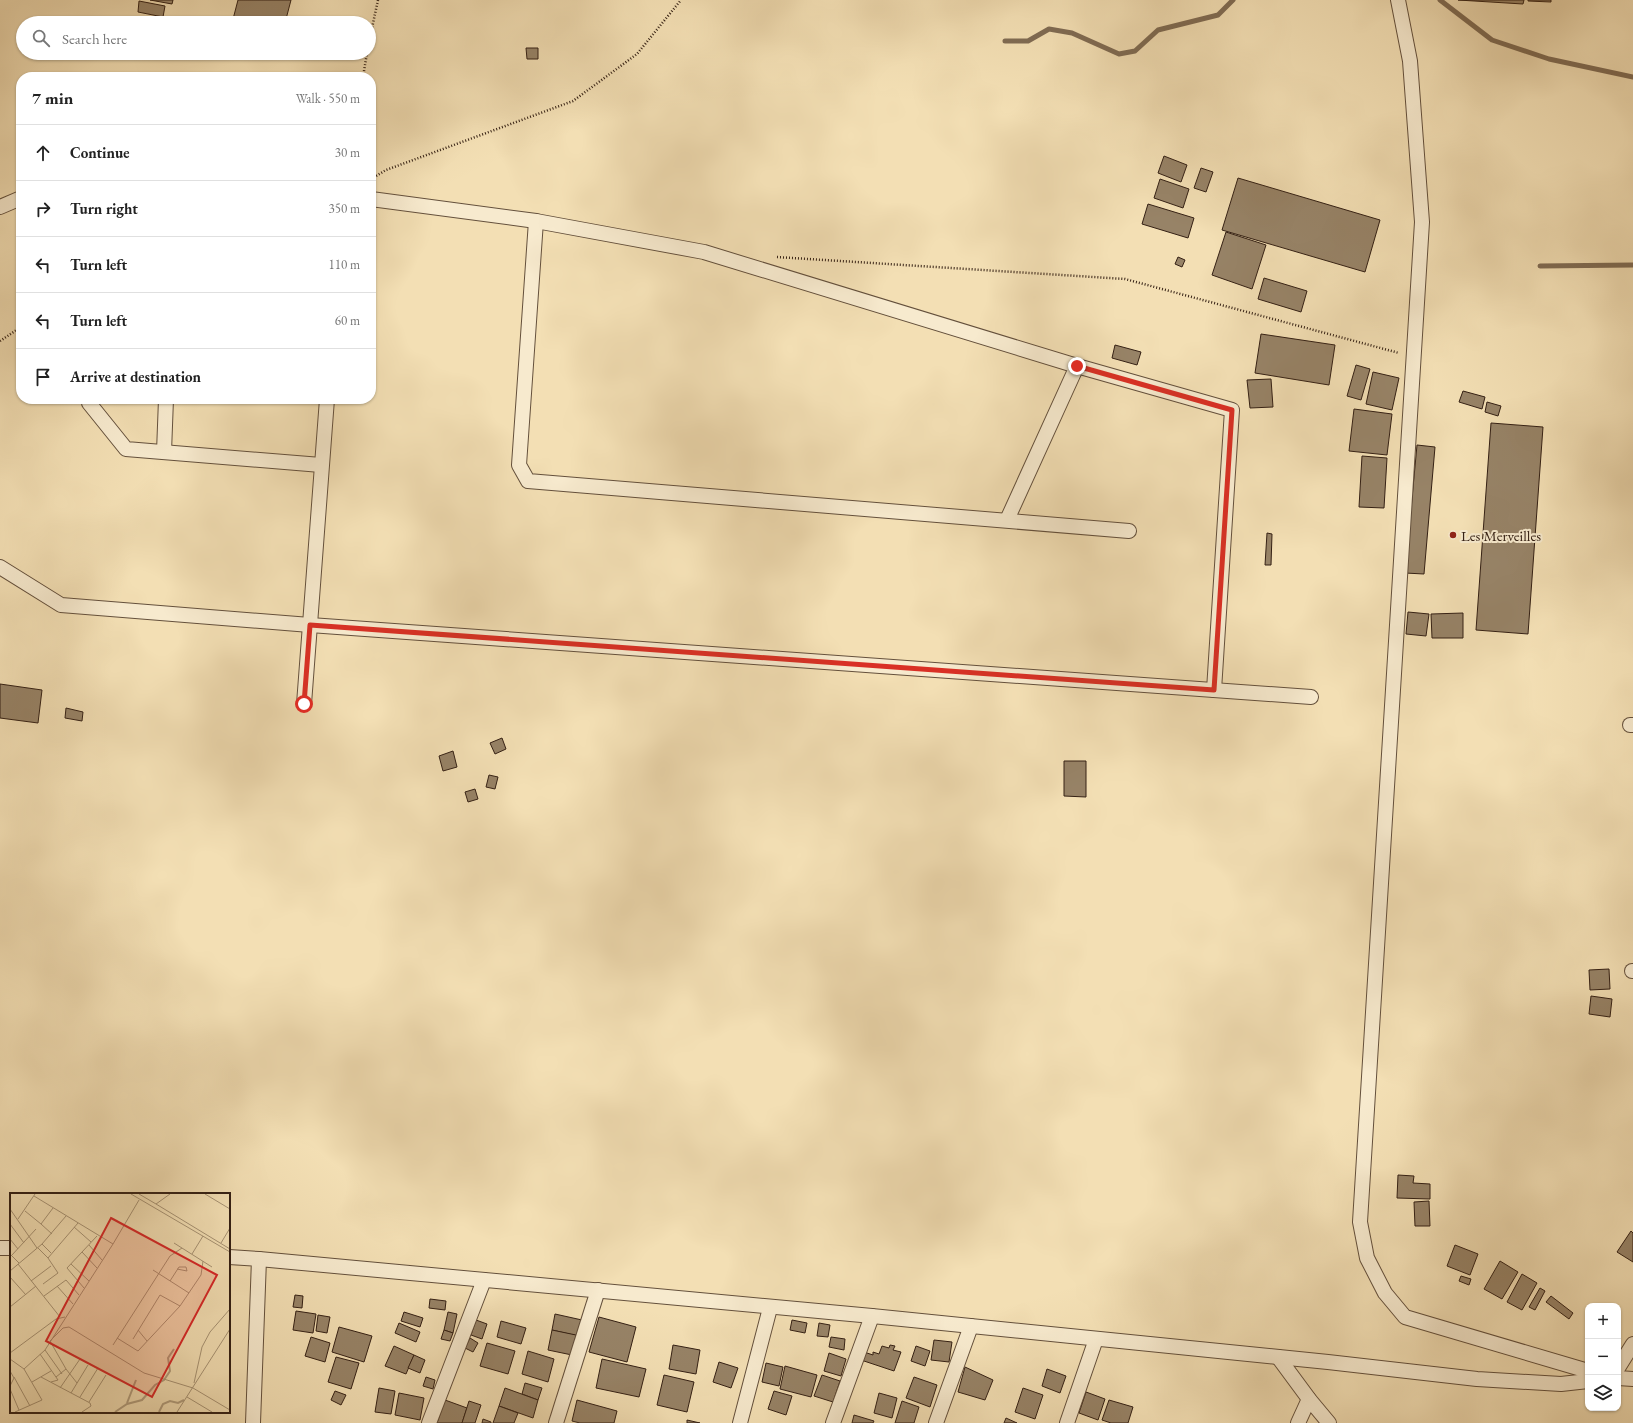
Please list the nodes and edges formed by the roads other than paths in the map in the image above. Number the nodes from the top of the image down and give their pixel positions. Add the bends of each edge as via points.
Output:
1 (1398, 0) edge
2 (16, 200) edge
3 (376, 200) edge
4 (0, 206) edge
5 (536, 221) junction
6 (1077, 366) junction
7 (90, 404) edge
8 (166, 404) edge
9 (327, 404) edge
10 (164, 452) junction
11 (321, 465) junction
12 (1006, 520) junction
13 (1129, 531) dead end
14 (0, 567) edge
15 (310, 625) junction
16 (1214, 690) junction
17 (1310, 697) dead end
18 (304, 704) dead end
19 (230, 1257) edge
20 (259, 1258) junction
21 (484, 1280) junction
22 (598, 1290) junction
23 (770, 1308) junction
24 (872, 1316) junction
25 (971, 1326) junction
26 (1096, 1339) junction
27 (1633, 1344) edge
28 (1278, 1357) junction
29 (1621, 1363) edge
30 (1585, 1369) edge
31 (1621, 1378) edge
32 (1633, 1379) edge
33 (1585, 1381) edge
34 (1308, 1399) junction
35 (253, 1423) edge
36 (429, 1423) edge
37 (556, 1423) edge
38 (740, 1423) edge
39 (833, 1423) edge
40 (936, 1423) edge
41 (1067, 1423) edge
42 (1298, 1423) edge
43 (1329, 1423) edge

1 - 30 street via 1410,61 1422,222 1360,1222 1367,1258 1385,1292 1405,1317
2 - 4 street
3 - 5 street
5 - 6 street via 704,252
5 - 12 street via 519,465 528,481
6 - 12 street
6 - 16 street via 1232,410
7 - 10 street via 126,449
8 - 10 street
9 - 11 street
10 - 11 street
11 - 15 street
12 - 13 street
14 - 15 street via 61,605
15 - 16 street
15 - 18 street
16 - 17 street
19 - 20 street
20 - 21 street
20 - 35 street
21 - 22 street
21 - 36 street
22 - 23 street
22 - 37 street
23 - 24 street
23 - 38 street
24 - 25 street
24 - 39 street
25 - 26 street
25 - 40 street
26 - 28 street
26 - 41 street
27 - 29 street
28 - 33 street via 1477,1379 1562,1384
28 - 34 street
31 - 32 street
34 - 42 street
34 - 43 street

